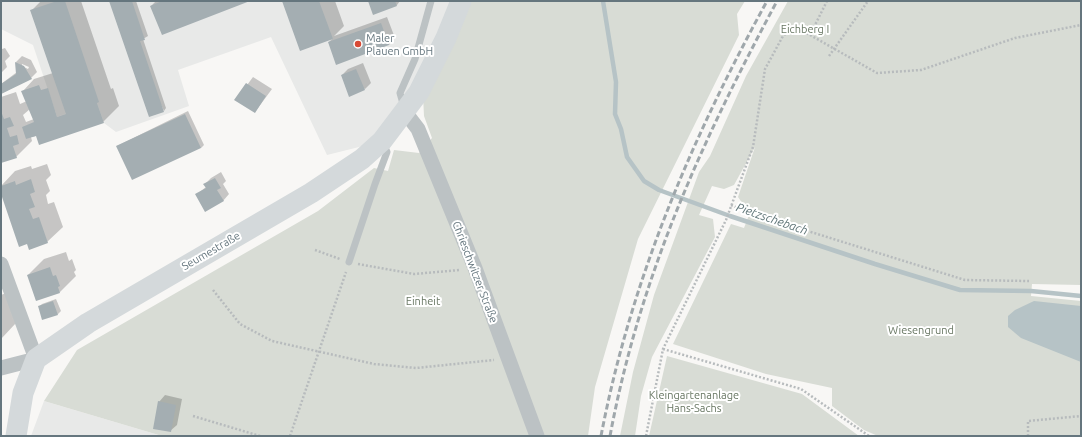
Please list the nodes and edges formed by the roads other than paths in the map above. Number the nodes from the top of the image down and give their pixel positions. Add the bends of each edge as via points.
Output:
1 (430, 1) edge
2 (461, 1) edge
3 (405, 112) junction
4 (382, 141) junction
5 (349, 262) road end
6 (1, 264) edge
7 (36, 359) junction
8 (1, 368) edge
9 (16, 436) edge
10 (537, 436) edge

1 - 3 lane via 414,59 400,93
2 - 3 street, Seumestraße via 419,92
3 - 4 street, Seumestraße
3 - 10 street, Chrieschwitzer Straße via 418,129 475,268
4 - 5 lane via 387,152
4 - 7 street, Seumestraße via 362,159 311,193 88,323
6 - 7 street
7 - 8 street, Seumestraße
7 - 9 street via 23,393

